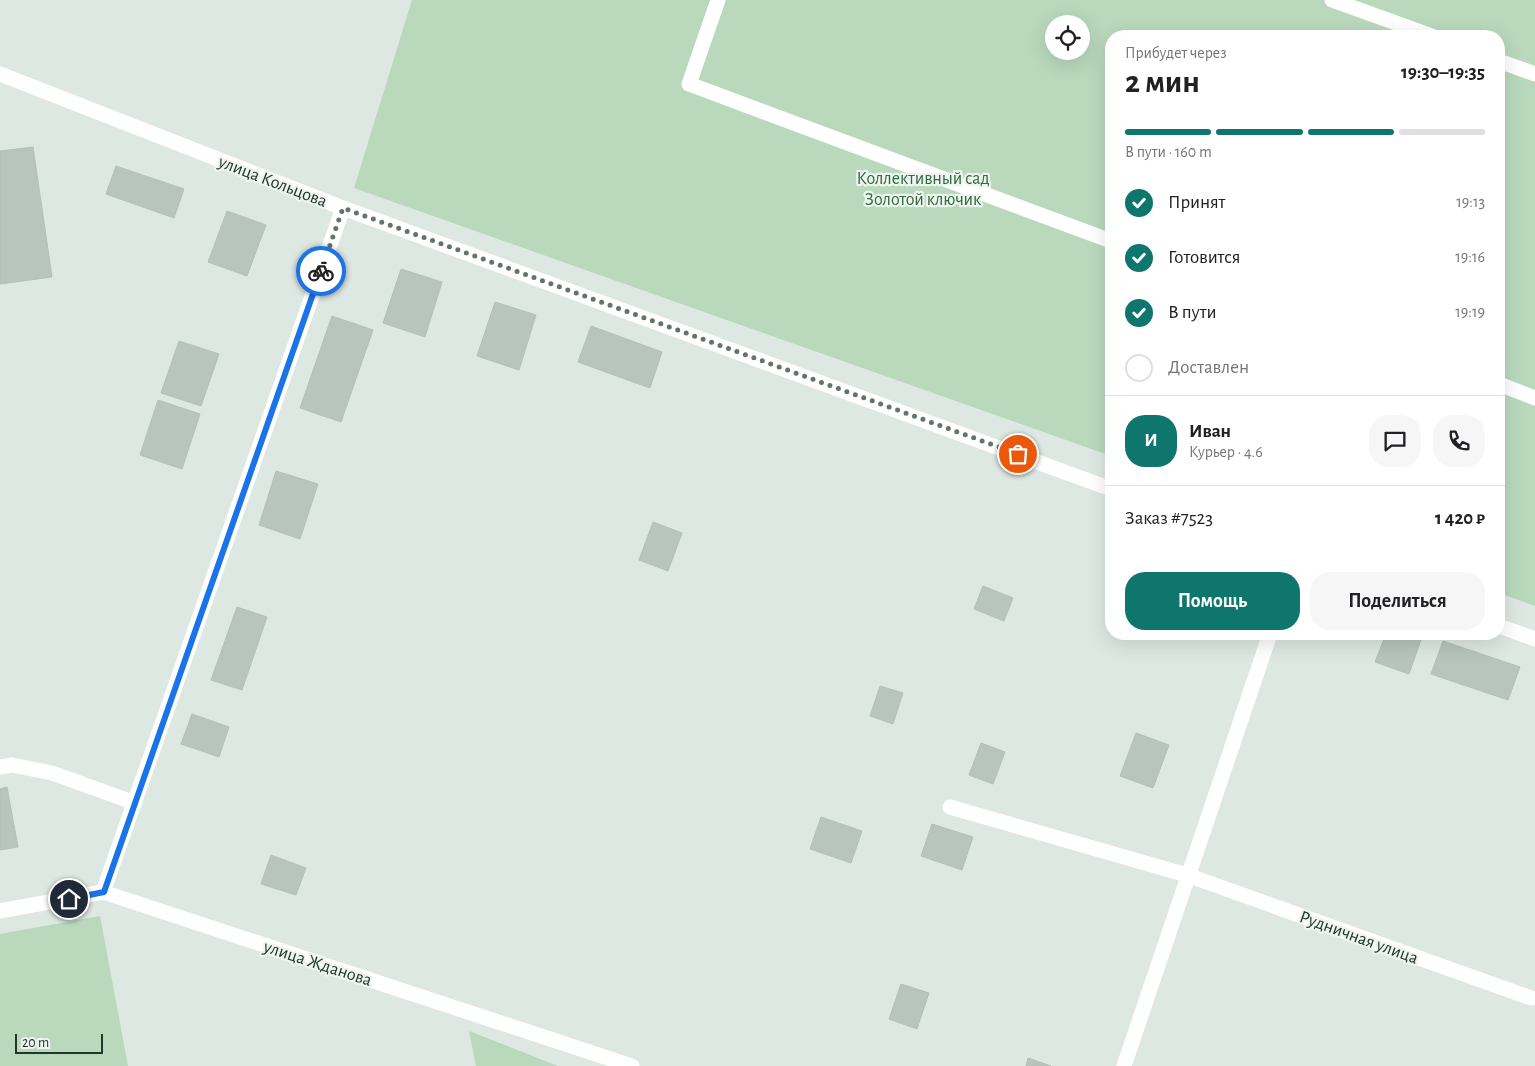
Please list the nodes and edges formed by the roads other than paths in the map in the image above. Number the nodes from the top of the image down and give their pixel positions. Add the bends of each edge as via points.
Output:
1 (718, 0) edge
2 (1332, 0) edge
3 (1415, 30) edge
4 (1505, 62) edge
5 (0, 74) edge
6 (1535, 74) edge
7 (343, 208) junction
8 (1105, 239) edge
9 (1505, 386) edge
10 (1535, 398) edge
11 (1105, 487) edge
12 (1505, 628) edge
13 (1535, 638) edge
14 (1268, 640) edge
15 (0, 767) edge
16 (135, 803) junction
17 (950, 807) dead end
18 (1187, 875) junction
19 (104, 892) junction
20 (0, 911) edge
21 (1532, 998) dead end
22 (632, 1066) edge
23 (1124, 1066) edge

1 - 8 street via 689,84
2 - 3 street
4 - 6 street
5 - 7 street, улица Кольцова
7 - 11 street, улица Кольцова
7 - 16 street
9 - 10 street
12 - 13 street
14 - 18 street
15 - 16 street via 12,765 52,774
16 - 19 street
17 - 18 street, Рудничная улица
18 - 21 street, Рудничная улица
18 - 23 street
19 - 20 street, улица Жданова
19 - 22 street, улица Жданова

